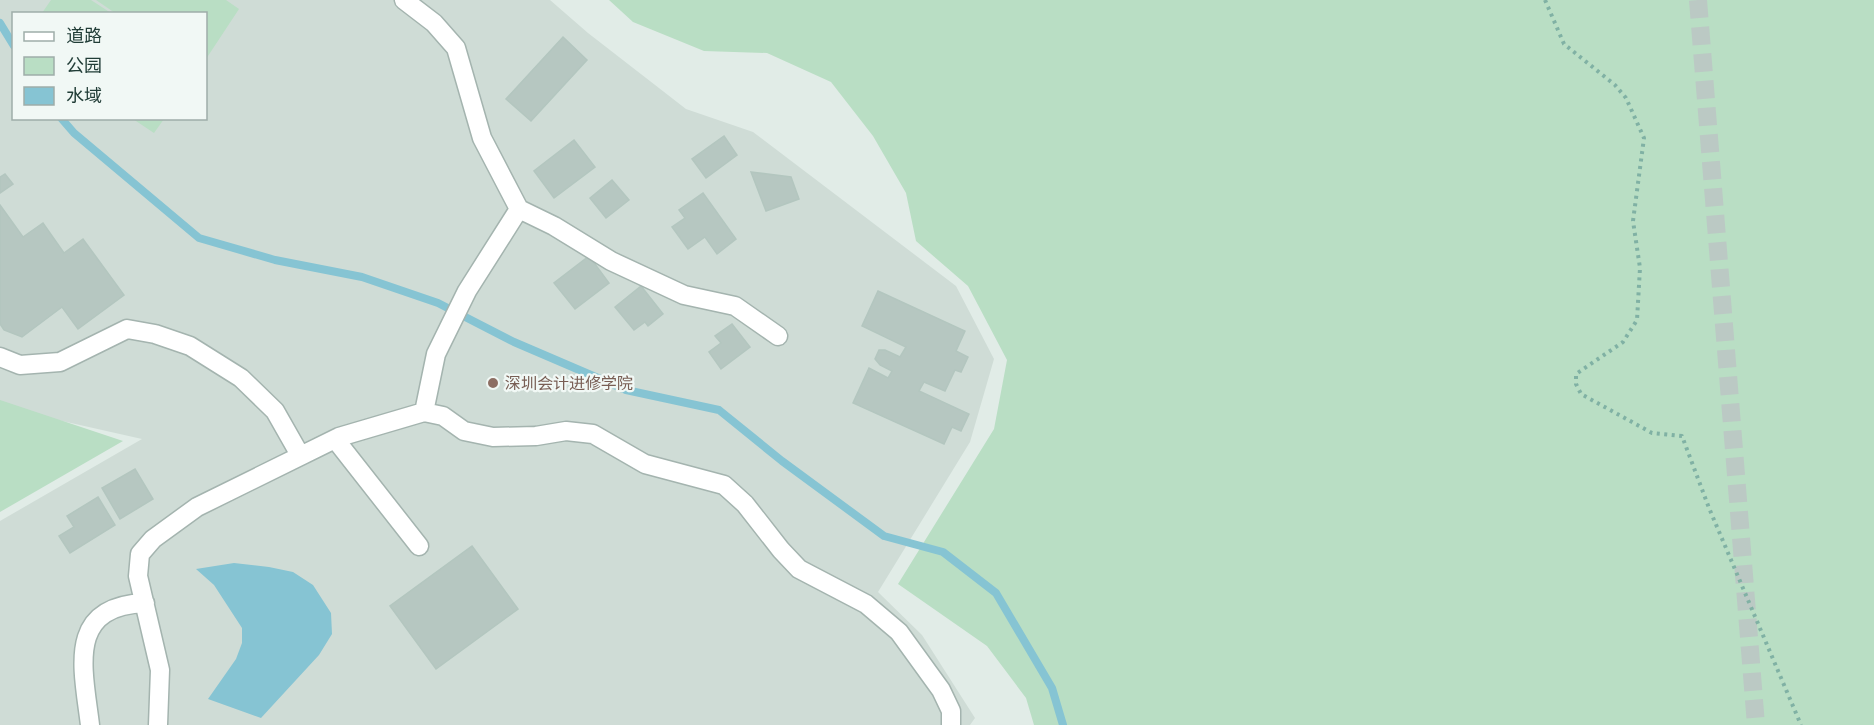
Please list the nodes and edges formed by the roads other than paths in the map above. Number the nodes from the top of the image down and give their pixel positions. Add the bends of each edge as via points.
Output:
1 (404, 0) edge
2 (519, 209) junction
3 (778, 336) dead end
4 (0, 357) edge
5 (424, 412) junction
6 (335, 439) junction
7 (300, 455) junction
8 (419, 546) dead end
9 (145, 603) junction
10 (90, 725) edge
11 (158, 725) edge
12 (951, 725) edge

1 - 2 lane via 434,23 456,48 482,138
2 - 3 lane via 610,261 684,296 735,306
2 - 5 lane via 464,296 436,354
4 - 7 lane via 20,365 60,362 127,329 155,334 190,346 241,378 275,411
5 - 6 lane
5 - 12 lane via 443,416 464,431 493,437 566,431 592,434 645,464 724,485 799,568 866,604 900,632 941,690 951,711
6 - 7 lane
6 - 8 lane
7 - 9 lane via 197,507 153,539 140,554 138,576
9 - 10 lane via 115,607 96,619 85,640
9 - 11 lane via 160,670

